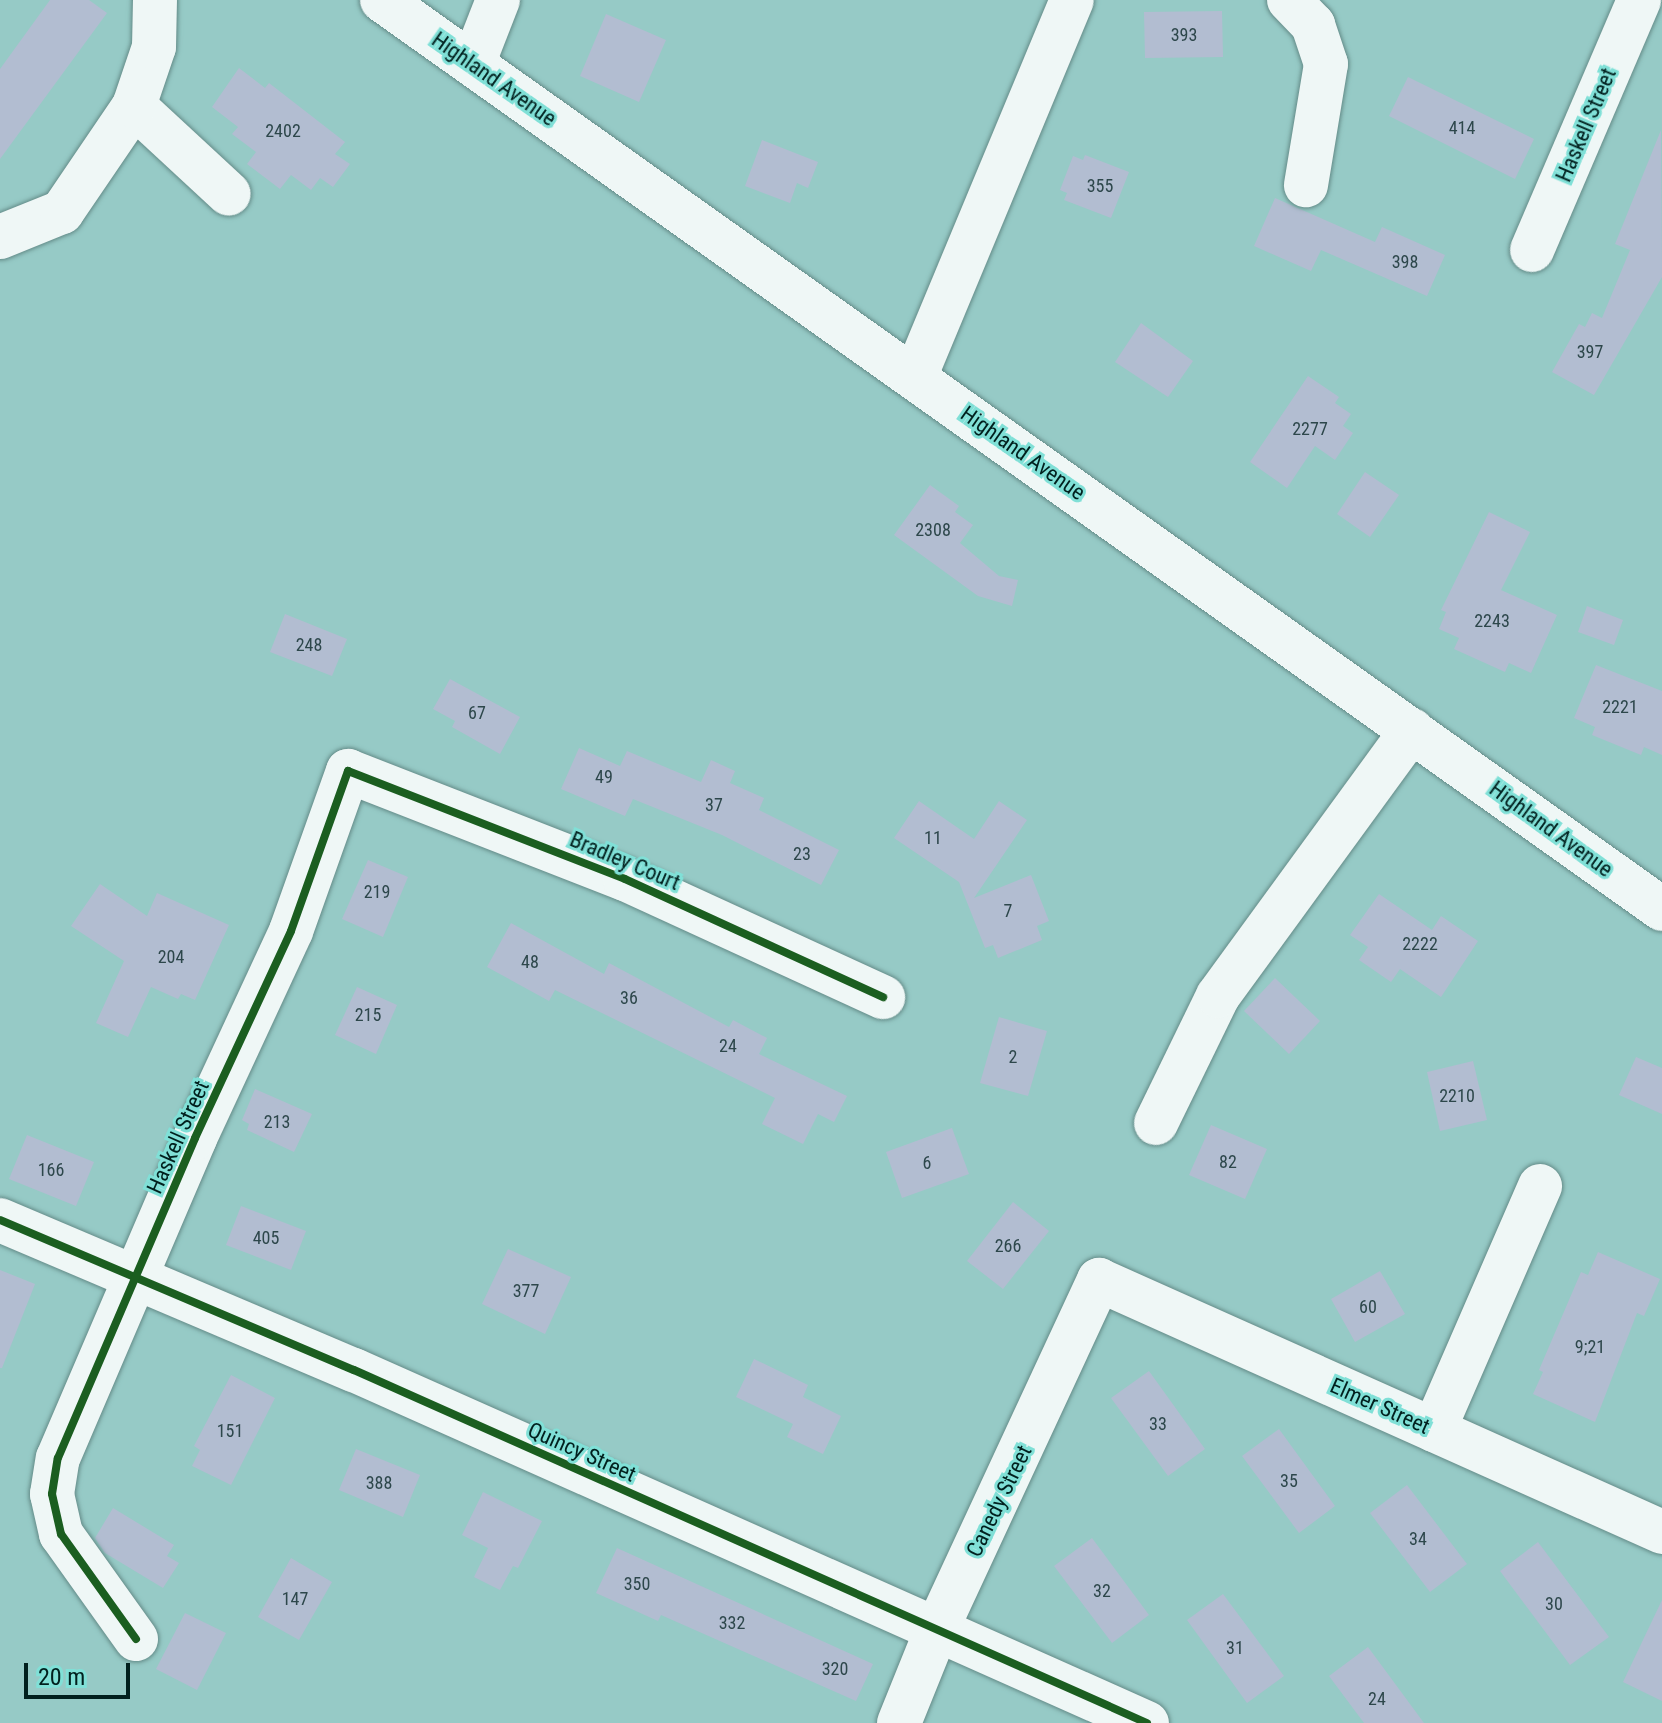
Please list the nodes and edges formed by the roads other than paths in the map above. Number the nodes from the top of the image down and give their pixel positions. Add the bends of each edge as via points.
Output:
1 (155, 0) edge
2 (382, 0) edge
3 (498, 0) edge
4 (1072, 0) edge
5 (1289, 0) edge
6 (1639, 0) edge
7 (473, 64) junction
8 (134, 106) junction
9 (1306, 185) dead end
10 (229, 194) dead end
11 (0, 237) edge
12 (1532, 250) dead end
13 (915, 377) junction
14 (1412, 730) junction
15 (348, 771) joint
16 (1662, 909) edge
17 (883, 997) dead end
18 (1156, 1123) dead end
19 (1540, 1186) dead end
20 (0, 1220) edge
21 (139, 1278) junction
22 (1099, 1280) joint
23 (1434, 1430) junction
24 (1662, 1532) edge
25 (937, 1629) junction
26 (136, 1639) dead end
27 (899, 1723) edge
28 (1147, 1723) edge

1 - 8 street via 154,47
2 - 7 street, Highland Avenue
3 - 7 street
4 - 13 street
5 - 9 street via 1313,25 1326,64
6 - 12 street, Haskell Street
7 - 13 street, Highland Avenue
8 - 10 street
8 - 11 street via 62,212
13 - 14 street, Highland Avenue
14 - 16 street, Highland Avenue
14 - 18 street via 1218,996
15 - 17 street, Bradley Court via 625,879
15 - 21 street, Haskell Street via 291,931 195,1138
19 - 23 street
20 - 21 street, Quincy Street
21 - 25 street, Quincy Street
21 - 26 street, Haskell Street via 58,1458 52,1494 61,1534
22 - 23 street, Elmer Street
22 - 25 street, Canedy Street
23 - 24 street, Elmer Street
25 - 27 street, Canedy Street
25 - 28 street, Quincy Street

